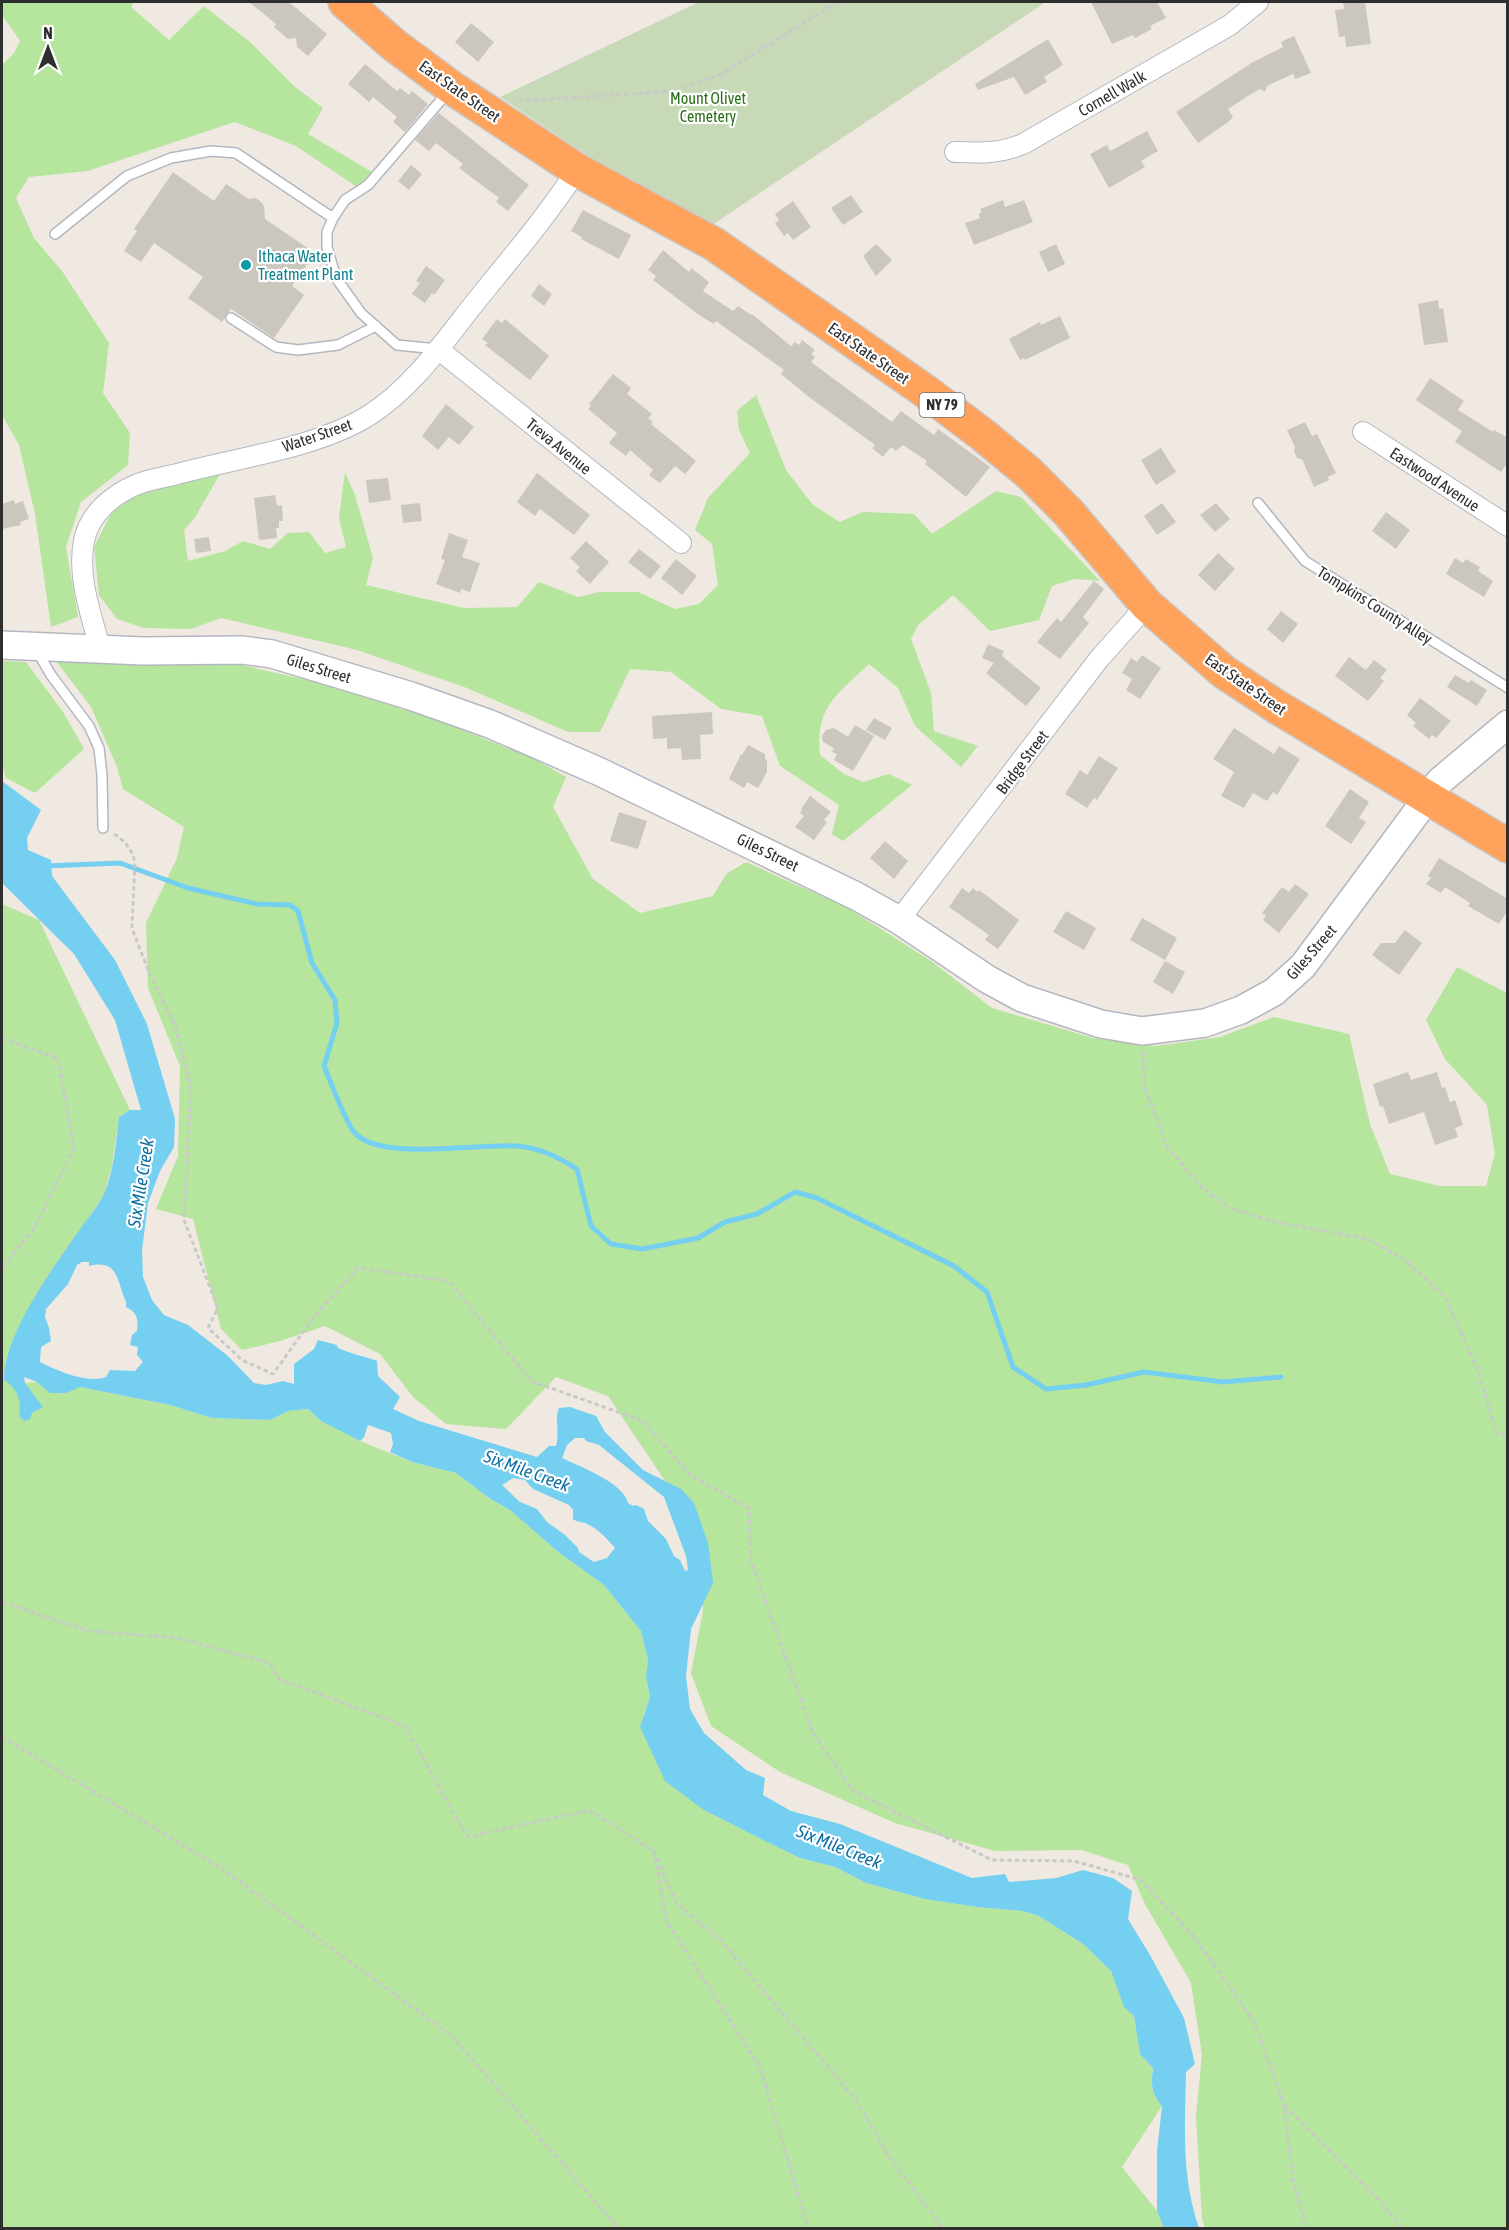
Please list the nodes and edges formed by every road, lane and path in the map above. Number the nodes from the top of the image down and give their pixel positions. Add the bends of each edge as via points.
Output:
1 (345, 2) edge
2 (838, 2) edge
3 (1258, 2) edge
4 (452, 88) junction
5 (489, 113) junction
6 (955, 152) dead end
7 (577, 171) junction
8 (333, 218) junction
9 (55, 234) dead end
10 (231, 318) dead end
11 (376, 326) junction
12 (438, 349) junction
13 (1363, 432) dead end
14 (1258, 503) dead end
15 (1508, 526) edge
16 (681, 543) dead end
17 (1147, 605) junction
18 (2, 645) edge
19 (35, 646) junction
20 (100, 648) junction
21 (1508, 688) edge
22 (1508, 724) edge
23 (1427, 796) junction
24 (103, 828) joint
25 (1508, 846) edge
26 (899, 920) junction
27 (1142, 1031) junction
28 (2, 1039) edge
29 (2, 1267) edge
30 (1508, 1435) edge
31 (2, 1602) edge
32 (2, 1737) edge
33 (654, 1851) junction
34 (1284, 2104) junction
35 (618, 2229) edge
36 (808, 2229) edge
37 (943, 2229) edge
38 (1306, 2229) edge
39 (1402, 2229) edge

1 - 4 highway, East State Street / NY 79
2 - 5 path via 720,74 677,91 516,101
3 - 6 street, Cornell Walk via 1230,25 1023,144 1004,152
4 - 5 highway, East State Street / NY 79
4 - 8 lane via 368,185 345,200
5 - 7 highway, East State Street / NY 79
7 - 12 street, Water Street
7 - 17 highway, East State Street / NY 79 via 714,244 983,435 1068,512
8 - 9 lane via 236,153 210,151 171,158 127,176
8 - 11 lane via 327,232 327,247 336,279
10 - 11 lane via 276,347 298,350 338,345
11 - 12 lane via 397,345
12 - 16 street, Treva Avenue
12 - 20 street, Water Street via 384,405 339,430 137,484 106,503 89,525 81,559
13 - 15 street, Eastwood Avenue
14 - 21 lane, Tompkins County Alley via 1305,561
17 - 23 highway, East State Street / NY 79 via 1224,672
17 - 26 street, Bridge Street via 1099,659
18 - 19 street, Giles Street
19 - 20 street, Giles Street
19 - 24 lane via 99,747
20 - 26 street, Giles Street via 272,654 490,723 598,771
22 - 23 street, Giles Street
23 - 25 highway, East State Street / NY 79
23 - 27 street, Giles Street via 1303,966 1274,992 1241,1010 1204,1023
24 - 34 path via 122,839 133,852 132,928 175,1025 191,1088 184,1220 218,1308 208,1328 242,1360 273,1374 316,1314 358,1268 449,1281 531,1381 643,1421 690,1475 748,1508 751,1561 813,1733 852,1791 992,1860 1074,1861 1141,1880 1197,1940 1254,2022
26 - 27 street, Giles Street via 1022,998 1101,1024
27 - 30 path via 1145,1088 1167,1146 1202,1188 1232,1209 1280,1223 1368,1239 1405,1260 1444,1295 1476,1366 1497,1433
28 - 29 path via 58,1058 74,1148 33,1230
31 - 33 path via 89,1631 178,1638 270,1663 279,1679 405,1726 467,1837 589,1810
32 - 35 path via 221,1868 452,2036
33 - 36 path via 667,1922 760,2067
33 - 37 path via 677,1904 722,1942 857,2101 889,2157
34 - 38 path via 1293,2180
34 - 39 path

